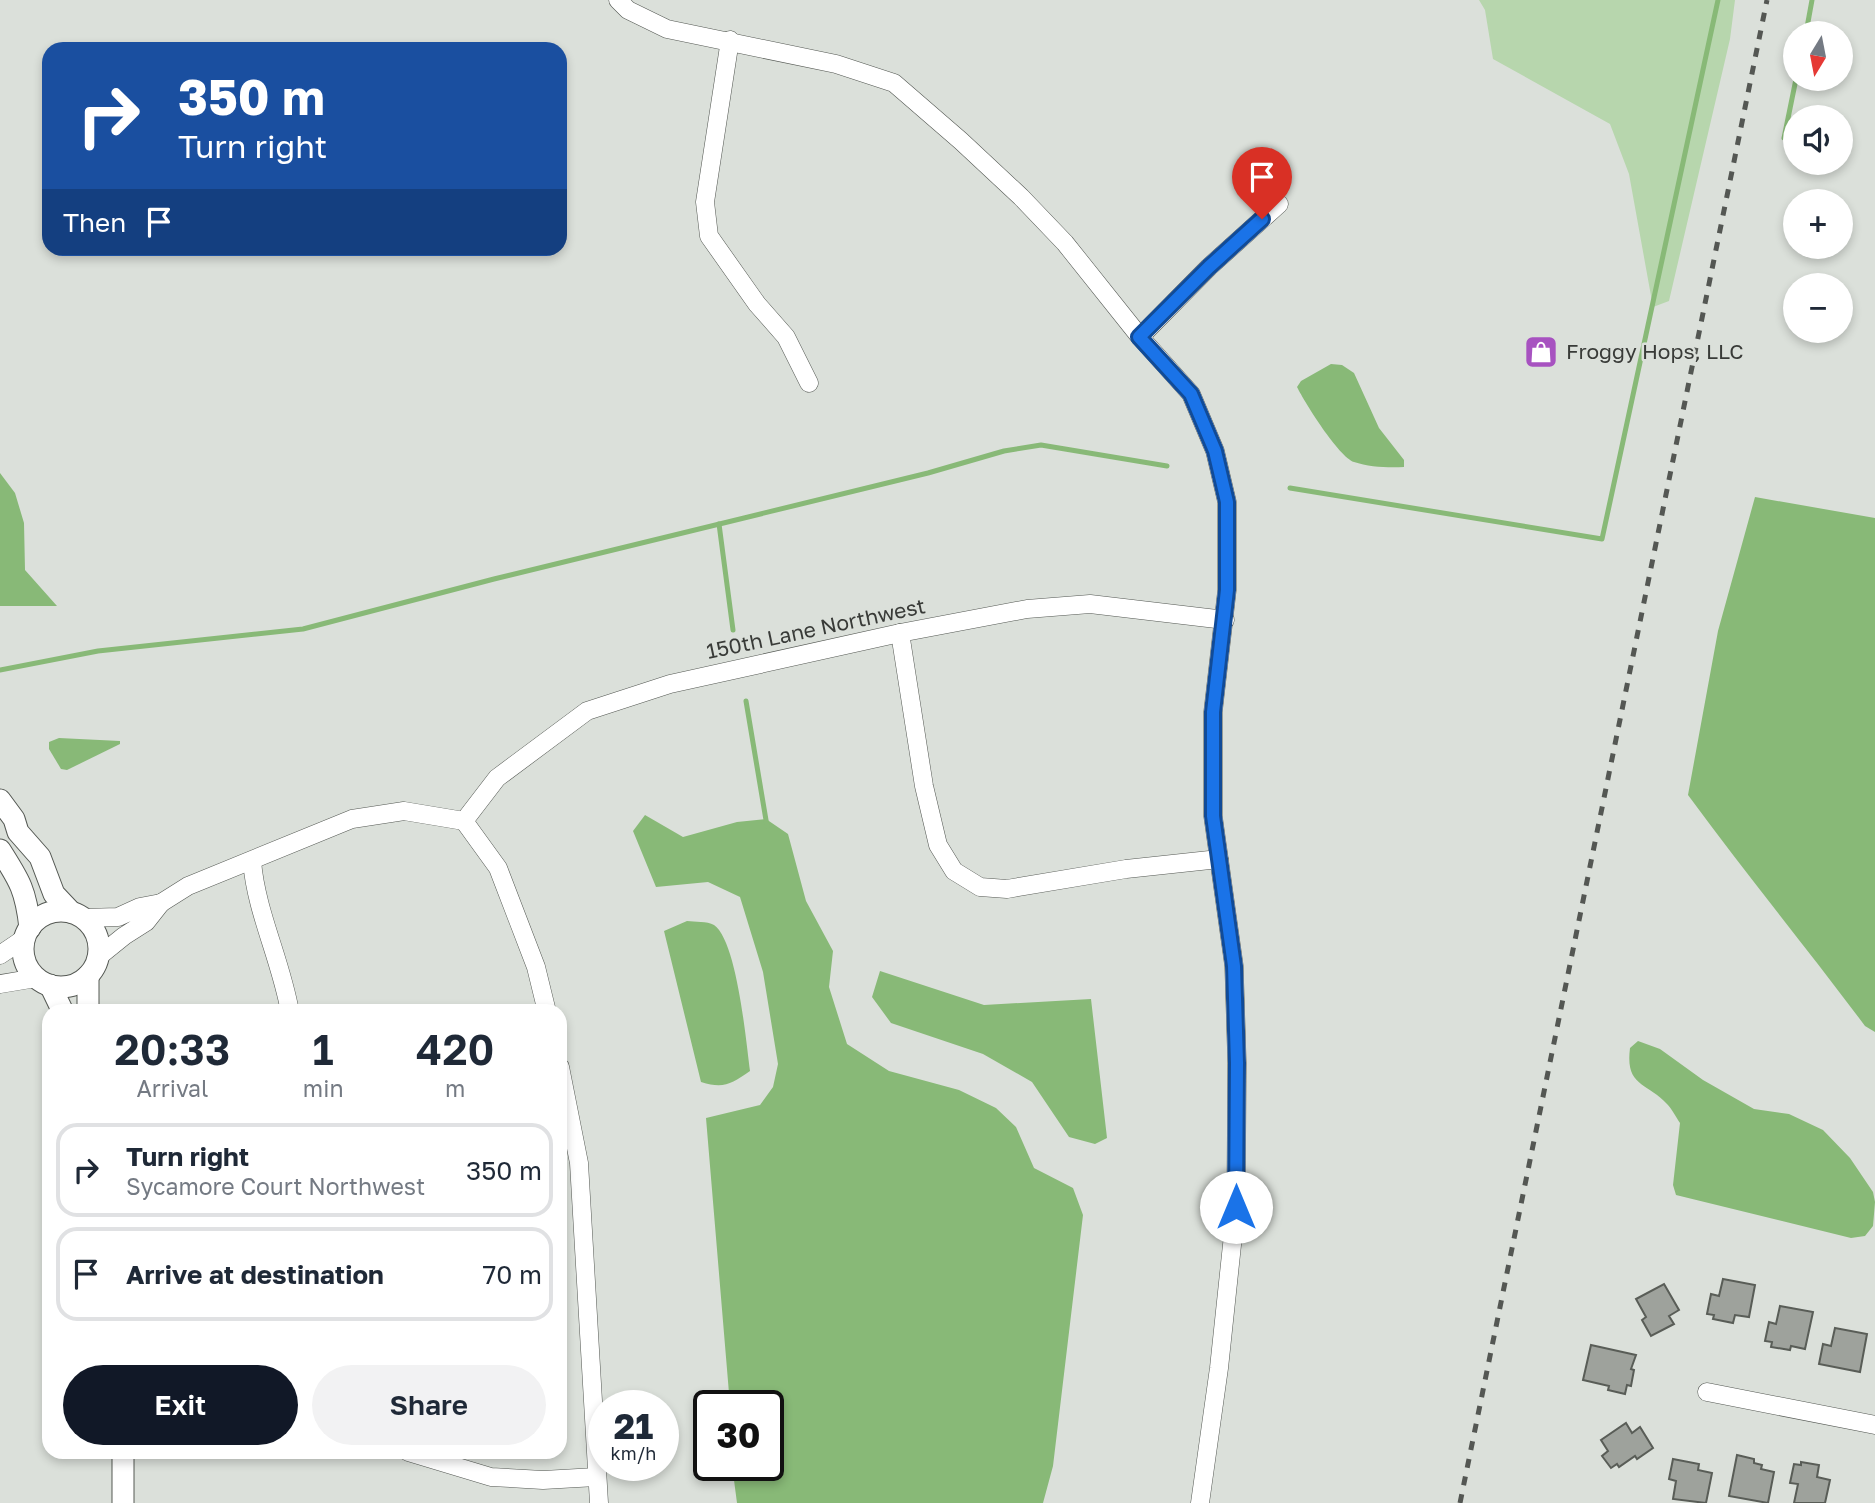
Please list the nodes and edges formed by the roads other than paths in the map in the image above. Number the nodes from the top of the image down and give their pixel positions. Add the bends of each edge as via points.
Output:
1 (618, 0) edge
2 (730, 40) junction
3 (1279, 204) dead end
4 (1139, 337) junction
5 (809, 383) dead end
6 (1225, 620) junction
7 (900, 633) junction
8 (0, 800) edge
9 (464, 821) junction
10 (0, 850) edge
11 (1219, 859) junction
12 (252, 861) junction
13 (161, 903) junction
14 (77, 915) junction
15 (27, 933) junction
16 (0, 955) edge
17 (93, 966) junction
18 (43, 981) junction
19 (0, 984) edge
20 (58, 1004) edge
21 (89, 1004) edge
22 (288, 1004) edge
23 (545, 1004) edge
24 (567, 1102) edge
25 (591, 1390) edge
26 (1707, 1392) dead end
27 (1875, 1425) edge
28 (123, 1459) edge
29 (431, 1459) edge
30 (588, 1477) edge
31 (596, 1481) edge
32 (123, 1503) edge
33 (599, 1503) edge
34 (1200, 1503) edge

1 - 2 street via 628,10 667,29
2 - 4 street via 836,64 894,83 1021,197 1065,243
2 - 5 street via 705,202 709,236 786,337
3 - 4 street
4 - 6 street via 1191,394 1215,451 1227,502
6 - 7 street, 150th Lane Northwest via 1090,604 1027,609
6 - 11 street via 1213,712 1213,816
7 - 9 street, 150th Lane Northwest via 670,684 587,710 497,778
7 - 11 street via 924,786 938,845 954,871 980,887 1007,889
8 - 14 street via 18,832 40,857 54,894
9 - 12 street via 404,811 352,819
9 - 23 street via 498,869 536,967
10 - 15 street via 21,883 28,907
11 - 34 street via 1234,966 1236,1207
12 - 13 street via 188,886
12 - 22 street via 254,885
13 - 14 street via 118,917
13 - 17 street via 146,922
14 - 15 street via 48,914
14 - 17 street via 97,935
15 - 16 street
15 - 18 street via 26,963
17 - 18 street via 70,985
17 - 21 street
18 - 19 street
18 - 20 street
24 - 25 street via 579,1163
26 - 27 street
28 - 32 street
29 - 30 street via 491,1477
31 - 33 street

